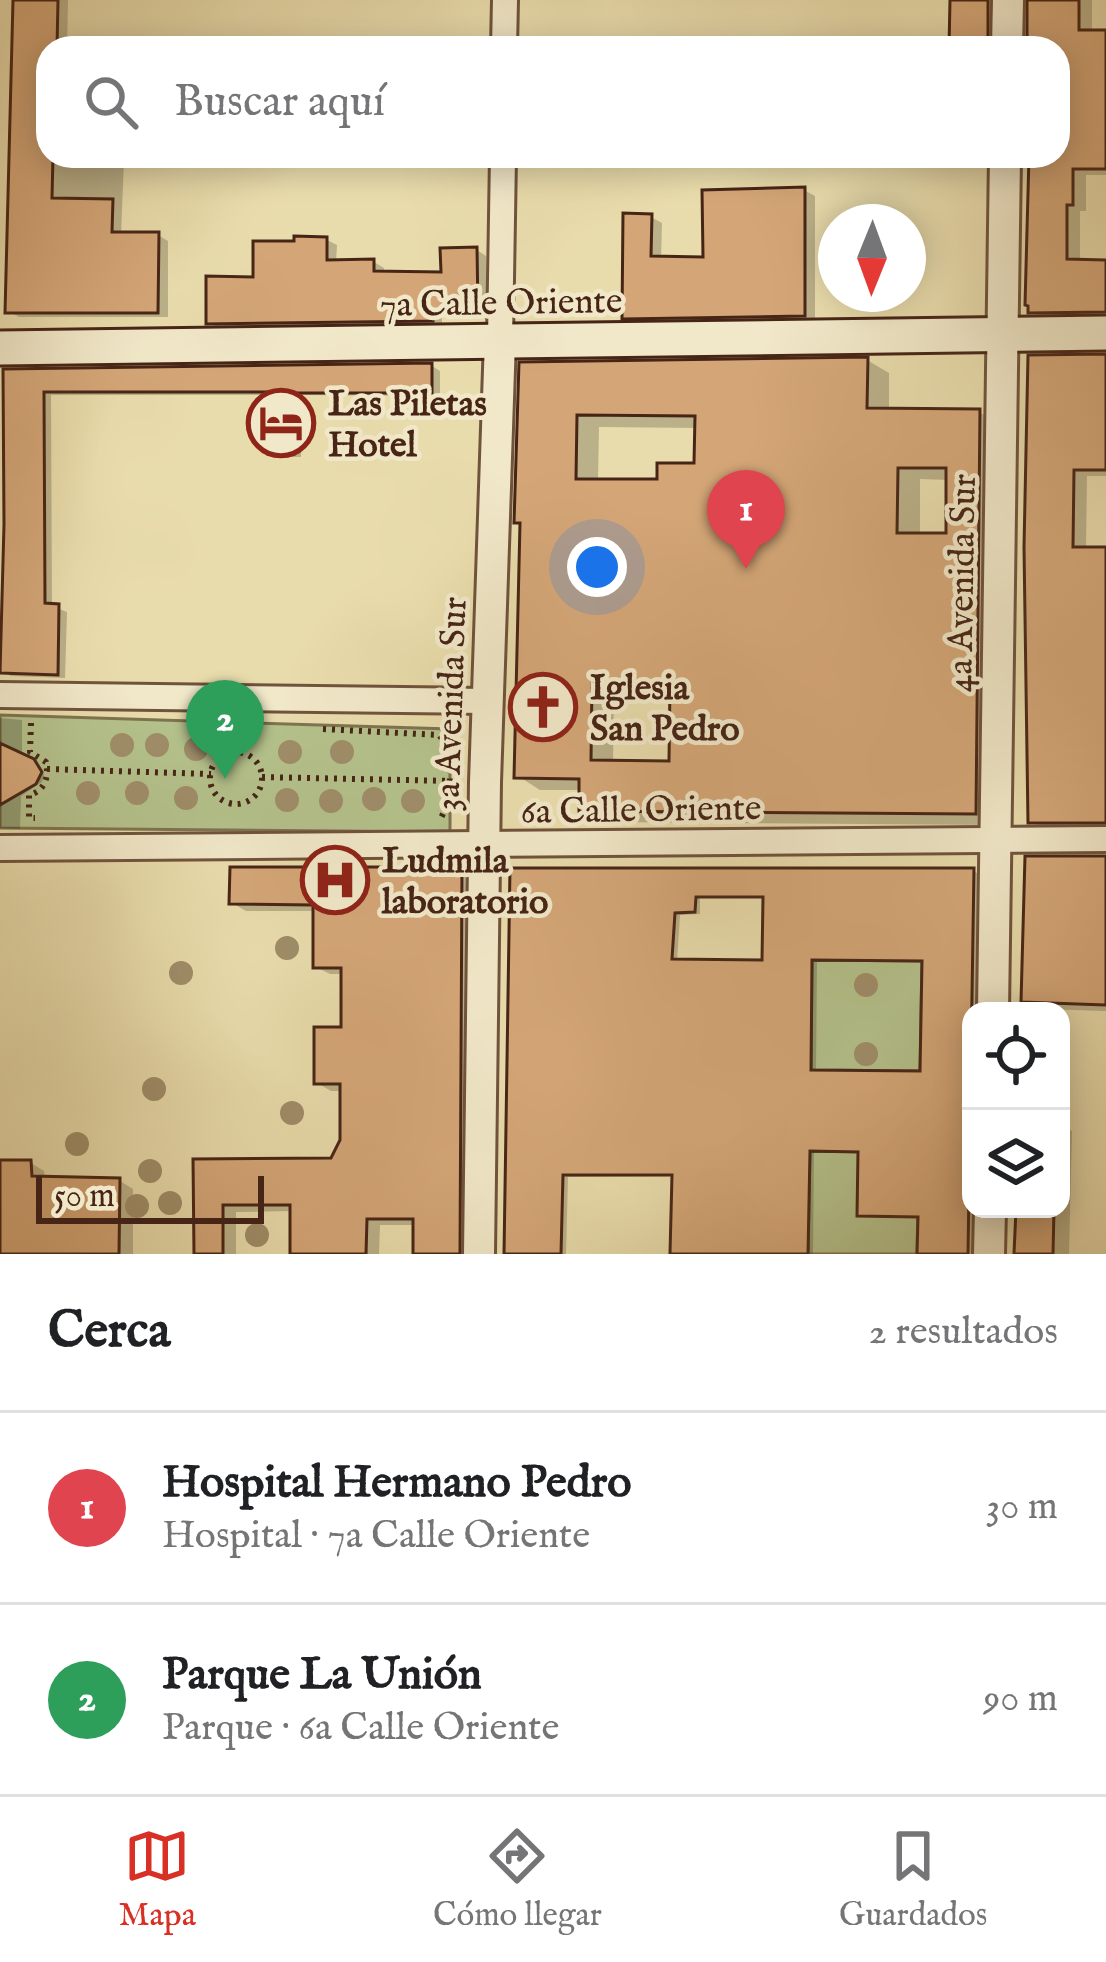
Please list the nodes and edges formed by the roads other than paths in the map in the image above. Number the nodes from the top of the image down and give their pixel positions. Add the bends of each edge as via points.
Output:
1 (505, 0) edge
2 (1008, 0) edge
3 (504, 36) edge
4 (1007, 36) edge
5 (503, 168) edge
6 (1005, 168) edge
7 (1106, 332) edge
8 (1002, 334) junction
9 (500, 340) junction
10 (0, 348) edge
11 (0, 695) edge
12 (487, 701) junction
13 (995, 839) junction
14 (1106, 839) edge
15 (484, 846) junction
16 (0, 848) edge
17 (993, 1002) edge
18 (990, 1218) edge
19 (479, 1254) edge
20 (989, 1254) edge

1 - 3 street
2 - 4 street
5 - 9 street, 3a Avenida Sur
6 - 8 street, 4a Avenida Sur
7 - 8 main road, 7a Calle Oriente
8 - 9 main road, 7a Calle Oriente
8 - 13 street, 4a Avenida Sur
9 - 10 main road, 7a Calle Oriente
9 - 12 street, 3a Avenida Sur
11 - 12 street
12 - 15 street, 3a Avenida Sur
13 - 14 street, 6a Calle Oriente
13 - 15 street, 6a Calle Oriente
13 - 17 street, 4a Avenida Sur
15 - 16 street, 6a Calle Oriente
15 - 19 street, 3a Avenida Sur
18 - 20 street

